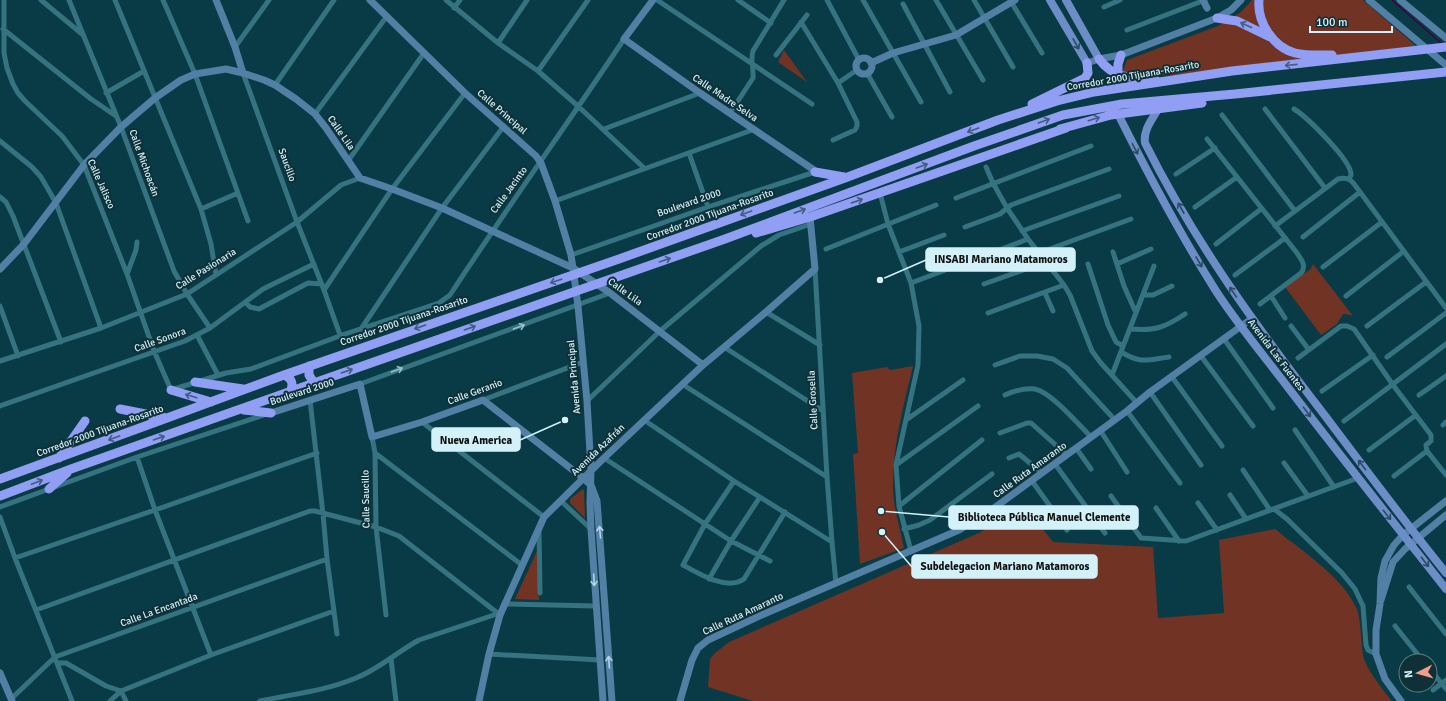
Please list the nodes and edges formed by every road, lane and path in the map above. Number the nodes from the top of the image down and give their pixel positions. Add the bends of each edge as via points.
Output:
1 (4, 0) edge
2 (41, 0) edge
3 (69, 0) edge
4 (115, 0) edge
5 (163, 0) edge
6 (216, 0) edge
7 (268, 0) edge
8 (334, 0) edge
9 (370, 0) edge
10 (446, 0) edge
11 (460, 0) edge
12 (527, 0) edge
13 (588, 0) edge
14 (653, 0) edge
15 (658, 0) edge
16 (738, 0) edge
17 (784, 0) edge
18 (827, 0) edge
19 (863, 0) edge
20 (936, 0) edge
21 (974, 0) edge
22 (1050, 0) edge
23 (1057, 0) edge
24 (1066, 0) edge
25 (1120, 0) edge
26 (1204, 0) edge
27 (1241, 0) edge
28 (1259, 0) edge
29 (1369, 0) edge
30 (1400, 0) edge
31 (1012, 1) edge
32 (903, 4) dead end
33 (1104, 7) dead end
34 (2, 8) edge
35 (454, 8) junction
36 (1206, 8) dead end
37 (807, 15) dead end
38 (387, 16) junction
39 (1217, 18) junction
40 (985, 19) junction
41 (771, 22) junction
42 (801, 22) junction
43 (1065, 24) junction
44 (3, 29) junction
45 (1127, 30) dead end
46 (82, 34) junction
47 (956, 35) junction
48 (1273, 38) junction
49 (1446, 38) edge
50 (624, 40) junction
51 (498, 43) junction
52 (924, 43) junction
53 (235, 47) junction
54 (1446, 47) edge
55 (893, 53) junction
56 (1042, 53) dead end
57 (424, 54) junction
58 (1386, 54) junction
59 (776, 55) dead end
60 (1121, 55) junction
61 (1099, 59) junction
62 (859, 60) junction
63 (871, 63) junction
64 (1086, 63) junction
65 (752, 64) junction
66 (1446, 64) edge
67 (1013, 67) dead end
68 (857, 70) junction
69 (144, 71) junction
70 (538, 71) junction
71 (1446, 72) edge
72 (242, 73) junction
73 (867, 73) junction
74 (195, 74) junction
75 (1118, 75) junction
76 (1177, 79) junction
77 (983, 80) dead end
78 (838, 82) junction
79 (275, 85) junction
80 (950, 92) dead end
81 (106, 93) junction
82 (465, 93) junction
83 (700, 93) junction
84 (1235, 94) junction
85 (155, 98) junction
86 (921, 102) dead end
87 (812, 104) dead end
88 (579, 107) junction
89 (1158, 109) junction
90 (1265, 109) dead end
91 (1294, 109) dead end
92 (730, 113) junction
93 (315, 114) junction
94 (1118, 114) junction
95 (1222, 115) dead end
96 (116, 116) junction
97 (892, 117) dead end
98 (991, 123) junction
99 (504, 126) junction
100 (121, 127) junction
101 (1066, 128) junction
102 (604, 129) junction
103 (755, 129) junction
104 (1207, 139) dead end
105 (832, 140) dead end
106 (0, 141) edge
107 (974, 146) junction
108 (1091, 146) dead end
109 (1215, 148) junction
110 (689, 153) junction
111 (348, 160) junction
112 (541, 163) junction
113 (84, 165) junction
114 (986, 167) dead end
115 (644, 168) junction
116 (1109, 169) dead end
117 (815, 172) junction
118 (1176, 174) dead end
119 (1237, 177) junction
120 (360, 178) junction
121 (845, 178) junction
122 (1349, 179) junction
123 (993, 183) junction
124 (1325, 188) junction
125 (392, 189) junction
126 (1360, 192) junction
127 (238, 193) junction
128 (880, 193) junction
129 (0, 196) edge
130 (1119, 196) dead end
131 (956, 198) dead end
132 (555, 201) junction
133 (56, 203) junction
134 (936, 205) dead end
135 (708, 207) junction
136 (1195, 207) dead end
137 (442, 208) junction
138 (1007, 208) junction
139 (201, 209) junction
140 (1261, 209) junction
141 (1295, 211) junction
142 (1131, 219) dead end
143 (248, 221) dead end
144 (810, 221) junction
145 (296, 222) junction
146 (1382, 222) junction
147 (888, 224) junction
148 (1275, 226) junction
149 (965, 227) dead end
150 (492, 230) junction
151 (1022, 231) junction
152 (944, 235) dead end
153 (1303, 237) dead end
154 (1285, 238) junction
155 (725, 239) junction
156 (1028, 239) junction
157 (137, 242) dead end
158 (24, 244) junction
159 (1216, 244) dead end
160 (826, 249) dead end
161 (1151, 249) dead end
162 (1404, 251) junction
163 (898, 252) junction
164 (1113, 252) dead end
165 (1039, 253) junction
166 (571, 255) junction
167 (978, 258) dead end
168 (1046, 262) junction
169 (314, 264) junction
170 (1088, 264) dead end
171 (1117, 264) junction
172 (956, 266) dead end
173 (1154, 266) dead end
174 (1323, 267) dead end
175 (573, 268) junction
176 (0, 269) edge
177 (814, 269) junction
178 (128, 274) junction
179 (216, 275) junction
180 (1235, 275) dead end
181 (1426, 282) junction
182 (911, 283) junction
183 (322, 284) junction
184 (984, 284) dead end
185 (1064, 285) junction
186 (1172, 286) dead end
187 (324, 290) junction
188 (610, 293) junction
189 (1045, 293) junction
190 (187, 294) junction
191 (1143, 295) junction
192 (1271, 296) junction
193 (1346, 296) dead end
194 (245, 302) junction
195 (1260, 304) dead end
196 (0, 306) edge
197 (578, 306) junction
198 (1446, 308) edge
199 (1053, 311) dead end
200 (766, 312) junction
201 (1446, 312) edge
202 (141, 313) junction
203 (988, 313) dead end
204 (1136, 313) junction
205 (1185, 314) dead end
206 (1285, 318) dead end
207 (1251, 319) junction
208 (1241, 326) junction
209 (1290, 326) dead end
210 (1368, 326) dead end
211 (101, 328) junction
212 (210, 328) junction
213 (361, 329) junction
214 (1130, 329) junction
215 (660, 331) junction
216 (197, 335) junction
217 (340, 335) junction
218 (1224, 339) junction
219 (61, 342) junction
220 (1446, 344) edge
221 (820, 345) junction
222 (724, 346) junction
223 (1123, 346) junction
224 (1309, 350) junction
225 (154, 352) junction
226 (1121, 352) junction
227 (1373, 355) junction
228 (18, 356) junction
229 (1201, 356) junction
230 (1169, 357) dead end
231 (1387, 357) dead end
232 (1298, 358) dead end
233 (0, 361) edge
234 (584, 362) junction
235 (703, 365) junction
236 (994, 365) dead end
237 (309, 366) junction
238 (284, 374) junction
239 (218, 375) junction
240 (1112, 375) junction
241 (1446, 376) edge
242 (1172, 377) junction
243 (963, 380) dead end
244 (195, 382) junction
245 (314, 383) junction
246 (360, 384) junction
247 (682, 384) junction
248 (1393, 384) junction
249 (171, 390) junction
250 (245, 390) junction
251 (1322, 391) dead end
252 (290, 392) junction
253 (1150, 392) junction
254 (1005, 394) dead end
255 (1419, 395) dead end
256 (310, 400) junction
257 (483, 400) junction
258 (587, 401) junction
259 (211, 402) junction
260 (1137, 403) junction
261 (0, 406) edge
262 (978, 406) dead end
263 (1273, 408) dead end
264 (120, 409) dead end
265 (241, 410) junction
266 (823, 411) junction
267 (1127, 411) junction
268 (271, 413) junction
269 (1416, 415) junction
270 (167, 418) junction
271 (644, 420) junction
272 (906, 420) junction
273 (1115, 420) junction
274 (1344, 421) dead end
275 (85, 422) dead end
276 (422, 422) junction
277 (1253, 426) dead end
278 (1100, 430) junction
279 (1295, 430) dead end
280 (1000, 433) dead end
281 (372, 437) junction
282 (1091, 437) junction
283 (982, 440) dead end
284 (1222, 446) dead end
285 (1076, 448) junction
286 (1369, 450) dead end
287 (1427, 451) junction
288 (317, 453) junction
289 (375, 453) junction
290 (1067, 455) junction
291 (137, 457) junction
292 (58, 458) junction
293 (604, 458) junction
294 (1009, 458) dead end
295 (1284, 463) dead end
296 (1055, 464) junction
297 (896, 465) junction
298 (1201, 465) dead end
299 (71, 469) junction
300 (1091, 469) dead end
301 (591, 470) junction
302 (1243, 470) dead end
303 (1127, 472) dead end
304 (1042, 473) junction
305 (992, 474) dead end
306 (1446, 475) edge
307 (1394, 476) dead end
308 (827, 477) junction
309 (583, 478) junction
310 (1358, 478) junction
311 (0, 479) edge
312 (734, 481) junction
313 (1032, 481) junction
314 (1180, 483) dead end
315 (591, 485) junction
316 (1334, 487) junction
317 (50, 489) junction
318 (1230, 495) dead end
319 (0, 496) edge
320 (1111, 496) dead end
321 (1308, 496) junction
322 (760, 497) junction
323 (561, 501) junction
324 (1446, 502) edge
325 (1198, 503) dead end
326 (899, 506) junction
327 (0, 507) edge
328 (1156, 508) dead end
329 (1272, 509) junction
330 (155, 510) junction
331 (784, 512) junction
332 (323, 514) junction
333 (1446, 515) edge
334 (0, 517) edge
335 (544, 517) junction
336 (1246, 519) junction
337 (705, 524) junction
338 (376, 527) junction
339 (539, 528) junction
340 (591, 529) junction
341 (904, 529) junction
342 (1411, 529) junction
343 (1067, 530) dead end
344 (1217, 530) junction
345 (1105, 533) dead end
346 (1403, 535) junction
347 (1418, 538) junction
348 (732, 541) junction
349 (832, 542) junction
350 (1179, 542) junction
351 (1410, 544) junction
352 (911, 551) junction
353 (758, 554) junction
354 (15, 558) junction
355 (326, 559) junction
356 (174, 560) junction
357 (770, 561) dead end
358 (522, 565) junction
359 (1387, 568) junction
360 (1446, 573) edge
361 (709, 579) junction
362 (836, 583) junction
363 (1409, 586) dead end
364 (1446, 589) edge
365 (540, 593) dead end
366 (504, 604) junction
367 (596, 606) junction
368 (193, 608) junction
369 (36, 610) junction
370 (334, 611) junction
371 (498, 614) junction
372 (386, 615) dead end
373 (1395, 626) dead end
374 (337, 634) dead end
375 (1446, 634) edge
376 (1417, 653) edge
377 (489, 654) junction
378 (1376, 654) junction
379 (211, 655) junction
380 (55, 657) junction
381 (391, 659) junction
382 (600, 660) junction
383 (57, 663) junction
384 (0, 673) edge
385 (1444, 682) edge
386 (1446, 690) edge
387 (121, 692) junction
388 (11, 700) edge
389 (72, 701) edge
390 (110, 701) edge
391 (126, 701) edge
392 (260, 701) edge
393 (396, 701) edge
394 (479, 701) edge
395 (603, 701) edge
396 (612, 701) edge
397 (680, 701) edge
398 (1401, 701) edge

1 - 34 street, Calle Jalisco
2 - 46 street
3 - 46 street, Calle Michoacán
4 - 69 street
5 - 74 street
6 - 53 street, Saucillo
7 - 53 street
8 - 79 street
9 - 38 street, Calle Principal
10 - 35 street
11 - 35 street
12 - 51 street
13 - 70 street
14 - 50 street, Calle Jacinto
15 - 65 street
16 - 41 street
17 - 41 street
18 - 62 street
19 - 55 street
20 - 47 street
21 - 40 street
22 - 43 main road
23 - 43 main road
24 - 61 main road
25 - 33 street
26 - 36 street
26 - 45 street
27 - 39 street
28 - 48 highway via 1262,24
29 - 66 street
30 - 49 street
31 - 40 street
31 - 56 street
32 - 52 street
34 - 44 street, Calle Jalisco
35 - 51 street
37 - 42 street
38 - 57 street, Calle Principal
38 - 93 street
48 -> 39 highway via 1237,21
39 - 60 street
40 - 47 street
40 - 67 street
41 - 65 street via 753,52
42 - 59 street
42 - 78 street
43 -> 64 main road
44 - 96 street
44 - 113 street, Calle Jalisco via 7,68 18,93 62,136
46 - 81 street, Calle Michoacán
47 - 52 street
47 - 77 street
48 - 58 highway via 1287,50 1307,55
50 - 83 street, Calle Madre Selva
50 - 88 street, Calle Jacinto
51 - 70 street
52 - 55 street
52 - 80 street
53 - 72 street, Saucillo
54 - 58 highway, Corredor 2000 Tijuana-Rosarito
55 - 63 street
55 - 86 street
57 - 82 street, Calle Principal
57 - 111 street
58 -> 76 highway, Corredor 2000 Tijuana-Rosarito
60 - 61 street
60 - 75 highway
61 - 64 street
61 - 75 highway via 1107,69
62 - 63 street via 867,59
62 - 68 street
63 - 73 street
64 - 98 highway via 1088,73 1081,81
65 - 87 street
65 - 92 street via 753,78
68 - 73 street via 860,73
68 - 78 street
69 - 81 street
69 - 85 street
70 - 88 street
71 - 84 highway
72 - 74 street, Calle Lila via 226,69
72 - 79 street, Calle Lila
72 - 145 street, Saucillo
73 - 97 street
74 - 85 street, Calle Lila via 181,80
74 - 127 street
75 - 76 highway via 1130,78
76 - 98 highway, Corredor 2000 Tijuana-Rosarito via 1094,92 1057,101
78 - 105 street via 857,126 855,130
79 - 93 street, Calle Lila
81 - 96 street, Calle Michoacán
82 - 99 street, Calle Principal
82 - 125 street
83 - 92 street, Calle Madre Selva
83 - 102 street
84 - 89 highway via 1200,103
107 -> 84 highway via 1063,115 1085,110 1122,104
85 - 100 street, Calle Lila
85 - 139 street
88 - 102 street
88 - 112 street, Calle Jacinto
89 - 94 highway
207 -> 89 main road, Avenida Las Fuentes via 1197,238 1145,143 1146,129
90 - 124 street
91 - 122 street via 1309,120 1349,167
92 - 103 street, Calle Madre Selva
93 - 111 street, Calle Lila
101 -> 94 highway via 1099,117
94 -> 208 main road, Avenida Las Fuentes via 1185,238
95 - 141 street
96 - 100 street, Calle Michoacán
98 -> 121 highway, Corredor 2000 Tijuana-Rosarito
99 - 112 street, Calle Principal
99 - 137 street
100 - 113 street, Calle Lila
100 - 190 street, Calle Michoacán via 174,271
101 - 107 highway
101 - 128 highway
102 - 115 street
103 - 110 street
103 - 117 street, Calle Madre Selva
104 - 109 street
106 - 133 street via 37,172
155 -> 107 highway
108 - 123 street
109 - 118 street
109 - 119 street
110 - 115 street
110 - 135 street
111 - 120 street, Calle Lila
112 - 132 street, Calle Principal
112 - 150 street, Calle Jacinto
113 - 133 street, Calle Lila
113 - 178 street, Calle Jalisco
114 - 123 street
115 - 132 street
116 - 138 street
117 - 121 highway
117 - 135 street, Boulevard 2000
119 - 136 street
119 - 140 street
120 - 125 street, Calle Lila
120 - 145 street, Calle Pasionaria via 341,185
121 -> 237 highway, Corredor 2000 Tijuana-Rosarito
122 - 124 street via 1338,179
122 - 126 street
123 - 131 street
123 - 138 street
124 - 141 street
125 - 137 street, Calle Lila
125 - 187 street
126 - 146 street
126 - 153 street
127 - 139 street
127 - 143 street
144 -> 128 highway
128 - 147 street
129 - 158 street via 6,202
130 - 151 street
132 - 166 street, Calle Principal
133 - 158 street, Calle Lila
133 - 211 street
134 - 147 street
135 - 166 street, Boulevard 2000
137 - 150 street, Calle Lila
137 - 213 street
138 - 149 street via 1000,214
138 - 151 street
139 - 179 street
140 - 148 street
140 - 159 street
141 - 148 street
142 - 165 street
144 - 155 highway
144 - 177 street, Calle Grosella
144 - 215 street via 770,240
145 - 169 street, Saucillo
145 - 179 street, Calle Pasionaria
146 - 162 street
146 - 174 street
147 - 160 street
147 - 163 street
148 - 154 street
150 - 175 street, Calle Lila
150 - 213 street, Calle Jacinto via 445,300
151 - 156 street
152 - 163 street
154 - 180 street
154 - 192 street via 1302,261 1304,268
245 -> 155 highway
156 - 165 street
156 - 167 street
157 - 178 street
158 - 176 street, Calle Lila
158 - 219 street
161 - 171 street
162 - 181 street
162 - 193 street
163 - 182 street
164 - 171 street
165 - 168 street
166 - 175 street, Calle Principal
168 - 184 street
168 - 185 street
169 - 183 street, Saucillo
169 - 194 street, Calle Sonora via 272,283
170 - 223 street via 1108,325 1116,342
171 - 204 street
172 - 182 street
173 - 191 street
175 - 188 street, Calle Lila
175 - 197 street, Avenida Principal
177 - 200 street, Avenida Azafrán
177 - 221 street, Calle Grosella
178 - 202 street, Calle Jalisco
179 - 190 street, Calle Pasionaria
181 - 198 street
181 - 210 street
182 - 272 street via 919,326 918,365
183 - 187 street, Saucillo
183 - 194 street via 308,283 259,309 250,307
185 - 189 street
185 - 240 street via 1092,351
186 - 191 street via 1153,295
187 - 217 street, Saucillo
188 - 197 street, Boulevard 2000
188 - 215 street, Calle Lila
189 - 199 street
189 - 203 street
190 - 202 street, Calle Pasionaria
190 - 212 street, Calle Michoacán
191 - 204 street
192 - 195 street
192 - 206 street
194 - 212 street, Calle Sonora
196 - 228 street
197 - 234 street, Avenida Principal
246 -> 197 street, Boulevard 2000
200 - 221 street
200 - 222 street, Avenida Azafrán
201 - 231 street
202 - 211 street, Calle Pasionaria
202 - 225 street, Calle Jalisco
204 - 214 street
205 - 214 street via 1163,327
207 - 208 street, Calle Ruta Amaranto
342 -> 207 main road, Avenida Las Fuentes
208 - 218 street, Calle Ruta Amaranto
208 -> 310 main road, Avenida Las Fuentes
209 - 224 street
211 - 219 street, Calle Pasionaria
212 - 216 street, Calle Sonora
213 - 217 street, Calle Jacinto
214 - 223 street
215 - 235 street, Calle Lila
215 - 258 street
216 - 225 street, Calle Sonora
216 - 239 street
217 - 239 street, Calle Jacinto via 251,369
218 - 229 street, Calle Ruta Amaranto
218 - 263 street
219 - 228 street, Calle Pasionaria
220 - 248 street
221 - 266 street, Calle Grosella
222 - 235 street, Avenida Azafrán
222 - 266 street
223 - 226 street
224 - 227 street via 1341,326 1347,326 1354,329
224 - 232 street
225 - 249 street, Calle Jalisco
225 - 261 street, Calle Sonora
226 - 230 street via 1132,359 1140,360
226 - 240 street
227 - 248 street
227 - 251 street
228 - 233 street, Calle Pasionaria
229 - 242 street, Calle Ruta Amaranto
229 - 277 street
234 - 257 street, Calle Geranio
234 - 258 street, Avenida Principal
235 - 247 street, Avenida Azafrán
236 - 273 street via 1020,356 1053,359 1067,368
237 - 238 highway, Corredor 2000 Tijuana-Rosarito
237 - 245 highway via 309,375
238 - 250 highway, Corredor 2000 Tijuana-Rosarito
238 - 252 highway via 292,381
239 - 244 street, Calle Jacinto
240 - 260 street
241 - 255 street
242 - 253 street, Calle Ruta Amaranto
242 - 284 street
243 - 272 street
244 - 249 street, Calle Jacinto
244 - 250 highway
245 - 252 highway
246 - 256 street, Boulevard 2000
246 - 281 street, Calle Saucillo
247 - 271 street, Avenida Azafrán
247 - 308 street
248 - 269 street
248 - 274 street
259 -> 249 highway
250 - 259 highway, Corredor 2000 Tijuana-Rosarito
252 - 265 highway
253 - 260 street, Calle Ruta Amaranto
253 - 298 street
254 - 282 street via 1017,390 1036,389 1056,401
256 - 268 street, Boulevard 2000
256 - 288 street
257 - 276 street, Calle Geranio
257 - 309 street
258 - 301 street, Avenida Principal
259 - 270 highway, Corredor 2000 Tijuana-Rosarito
260 - 267 street, Calle Ruta Amaranto
262 - 297 street
264 - 270 highway
265 - 268 highway
299 -> 265 highway
266 - 308 street, Calle Grosella
267 - 273 street, Calle Ruta Amaranto
267 - 314 street
268 - 291 street, Boulevard 2000
269 - 286 street
269 - 287 street via 1431,435 1431,441 1426,445
270 -> 292 highway, Corredor 2000 Tijuana-Rosarito
271 - 293 street, Avenida Azafrán
271 - 312 street
272 - 297 street
273 - 278 street, Calle Ruta Amaranto
275 - 292 highway
276 - 281 street, Calle Geranio
276 - 335 street
278 - 282 street, Calle Ruta Amaranto
278 - 303 street
279 - 316 street
280 - 290 street via 1031,423
281 - 289 street, Calle Saucillo
282 - 285 street, Calle Ruta Amaranto
283 - 326 street
285 - 290 street, Calle Ruta Amaranto
285 - 300 street
287 - 306 street
287 - 307 street
288 - 330 street
288 - 332 street
289 - 338 street, Calle Saucillo
289 - 358 street
290 - 296 street, Calle Ruta Amaranto
291 - 317 street, Boulevard 2000
291 - 330 street
292 - 311 highway, Corredor 2000 Tijuana-Rosarito
293 - 301 street, Avenida Azafrán
293 - 337 street
294 - 304 street via 1019,454
295 - 321 street
296 - 304 street, Calle Ruta Amaranto
296 - 345 street
297 - 326 street
299 - 317 highway
319 -> 299 highway
301 - 309 street, Avenida Azafrán
301 - 315 street, Avenida Principal
302 - 329 street
304 - 313 street, Calle Ruta Amaranto
305 - 341 street via 930,520
308 - 349 street, Calle Grosella
309 - 315 street
309 - 323 street, Avenida Azafrán
310 - 316 street
310 -> 346 main road, Avenida Las Fuentes
312 - 322 street
312 - 337 street
313 - 343 street
313 - 352 street, Calle Ruta Amaranto via 959,530
315 - 340 street, Avenida Principal
396 -> 315 street, Avenida Principal via 597,501
316 - 321 street
317 - 327 street, Boulevard 2000
318 - 336 street
320 - 350 street via 1140,538
321 - 329 street
322 - 331 street
322 - 348 street
323 - 335 street, Avenida Azafrán
323 - 340 street
324 - 342 street
325 - 344 street
326 - 341 street
328 - 350 street
329 - 336 street
329 - 378 street via 1287,519 1354,588 1363,606 1366,645 1368,650
330 - 354 street
330 - 356 street
331 - 349 street
331 - 353 street
332 - 338 street
332 - 355 street
332 - 356 street via 310,511
333 - 347 street
334 - 354 street
335 - 339 street, Avenida Azafrán
336 - 344 street
337 - 348 street
337 - 361 street via 683,565
338 - 371 street via 399,536
338 - 372 street, Calle Saucillo
339 - 358 street, Avenida Azafrán
339 - 365 street
340 -> 367 street, Avenida Principal
341 - 352 street
342 - 346 street
342 - 347 main road, Avenida Las Fuentes
344 - 350 street
346 - 351 main road, Avenida Las Fuentes
346 - 359 street via 1385,561
347 - 351 street
347 - 360 main road, Avenida Las Fuentes
348 - 353 street
348 - 361 street
349 - 362 street, Calle Grosella
351 - 359 street
351 -> 364 main road, Avenida Las Fuentes
352 - 362 street, Calle Ruta Amaranto
353 - 357 street
353 - 361 street via 744,579 739,582 734,584
354 - 369 street
355 - 368 street, Calle La Encantada
355 - 370 street
356 - 368 street
356 - 369 street
358 - 366 street, Avenida Azafrán
359 - 378 street via 1376,630
362 - 397 street, Calle Ruta Amaranto via 708,640 698,648 692,660
363 - 375 street
366 - 367 street
366 - 371 street, Avenida Azafrán
367 - 382 street, Avenida Principal
368 - 379 street
368 - 380 street, Calle La Encantada
369 - 380 street
370 - 374 street
370 - 379 street
371 - 377 street, Avenida Azafrán
371 - 381 street via 419,640
373 - 376 street
377 - 382 street
377 - 394 street, Avenida Azafrán
378 - 398 street via 1385,680
379 - 387 street
380 - 383 street
380 - 388 street, Calle La Encantada
381 - 392 street via 357,678 324,689
381 - 393 street
382 - 395 street, Avenida Principal
383 - 387 street via 66,664
383 - 389 street
384 - 388 street
385 - 386 street
387 - 390 street
387 - 391 street

